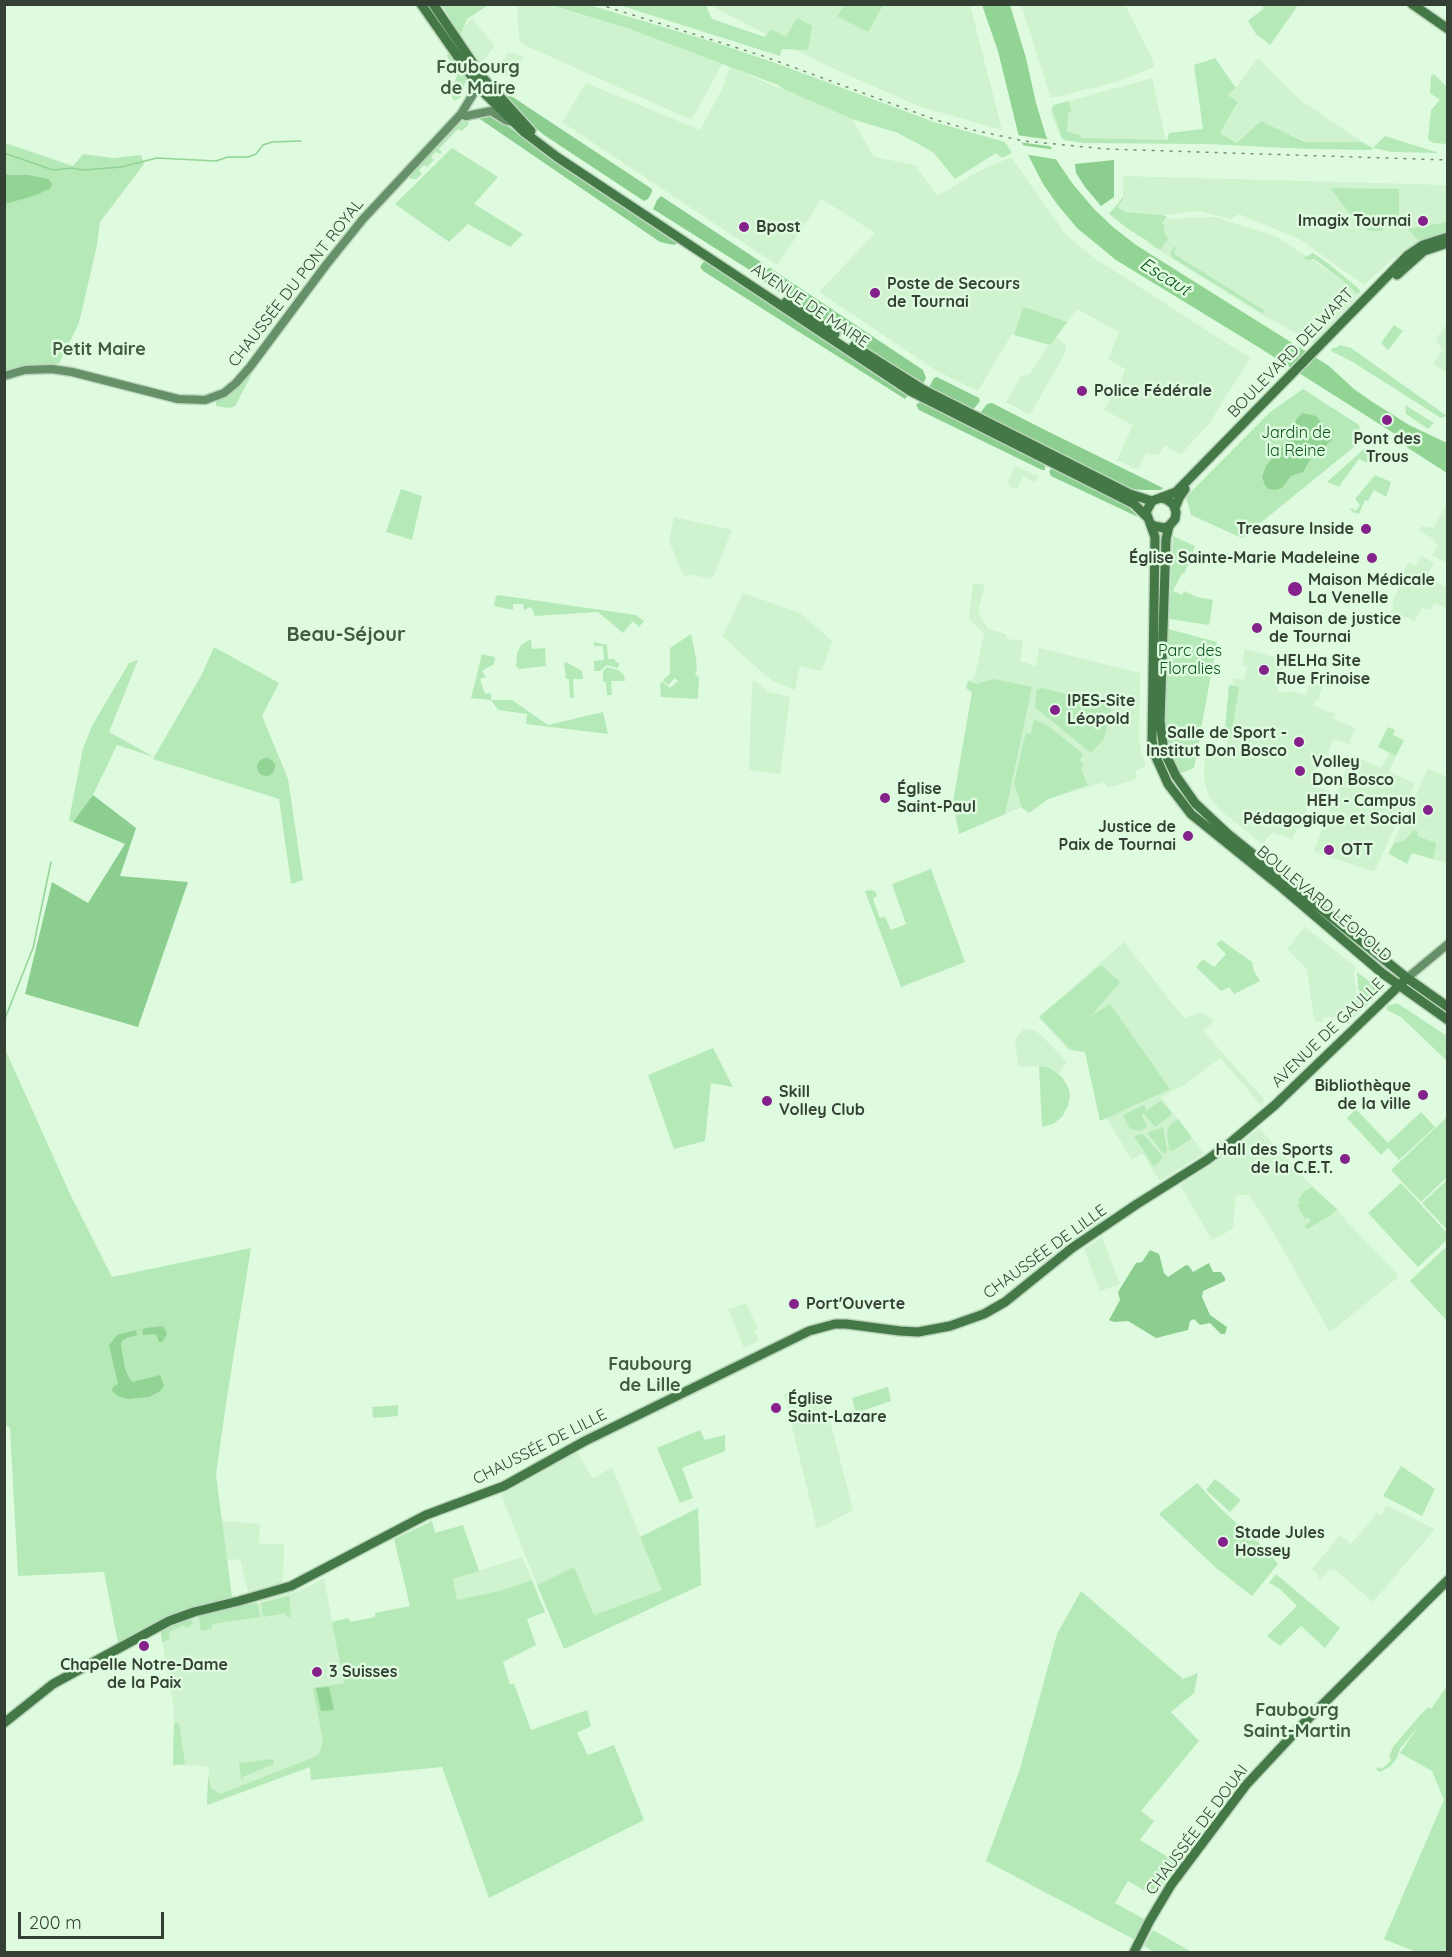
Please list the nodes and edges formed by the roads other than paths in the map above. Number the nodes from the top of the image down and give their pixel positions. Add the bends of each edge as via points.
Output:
1 (422, 4) edge
2 (434, 4) edge
3 (1412, 4) edge
4 (1448, 29) edge
5 (481, 82) junction
6 (461, 114) junction
7 (513, 122) junction
8 (1448, 237) edge
9 (1448, 243) edge
10 (1328, 341) junction
11 (4, 376) edge
12 (1282, 387) junction
13 (1180, 488) junction
14 (1123, 490) junction
15 (1157, 499) junction
16 (1128, 502) junction
17 (1175, 508) junction
18 (1148, 520) junction
19 (1169, 526) junction
20 (1154, 550) junction
21 (1448, 944) edge
22 (1403, 982) junction
23 (1448, 1007) edge
24 (1448, 1015) edge
25 (1448, 1020) edge
26 (1270, 1110) joint
27 (1448, 1580) edge
28 (4, 1724) edge
29 (1134, 1953) edge

1 - 5 main road
2 - 5 main road
3 - 4 main road
5 - 6 main road, CHAUSSÉE DU PONT ROYAL
5 - 7 main road, AVENUE DE MAIRE
5 - 14 main road, AVENUE DE MAIRE via 548,144 862,352 924,390
6 - 7 main road via 491,111
6 - 11 main road, CHAUSSÉE DU PONT ROYAL via 351,234 236,383 218,396 178,399 61,370 35,369
7 - 16 main road, AVENUE DE MAIRE via 558,157 919,396
8 - 10 main road, BOULEVARD DELWART via 1408,255
9 - 10 main road, BOULEVARD DELWART via 1424,251 1342,332
10 - 12 main road, BOULEVARD DELWART
12 - 13 main road, BOULEVARD DELWART
12 - 17 main road, BOULEVARD DELWART via 1184,491
13 - 14 main road via 1156,493
13 - 15 main road, BOULEVARD DELWART
14 - 15 main road, AVENUE DE MAIRE
15 - 17 main road via 1170,501
15 - 18 main road via 1147,507
16 - 18 main road, AVENUE DE MAIRE via 1137,506
16 - 20 main road via 1146,527
17 - 19 main road via 1175,519
18 - 19 main road via 1159,528
18 - 20 main road via 1155,537
19 - 22 main road, BOULEVARD LÉOPOLD via 1161,721 1164,751 1195,803
20 - 22 main road, BOULEVARD LÉOPOLD via 1151,721 1155,755 1164,777 1191,814 1369,962
21 - 22 main road
22 - 23 main road
22 - 24 main road
22 - 25 main road
22 - 26 main road, AVENUE DE GAULLE
26 - 28 main road, CHAUSSÉE DE LILLE via 1219,1151 1072,1248 984,1314 918,1332 846,1324 809,1331 585,1441 504,1486 426,1515 291,1586 170,1621 52,1684
27 - 29 main road, CHAUSSÉE DE DOUAI via 1246,1785 1178,1876

